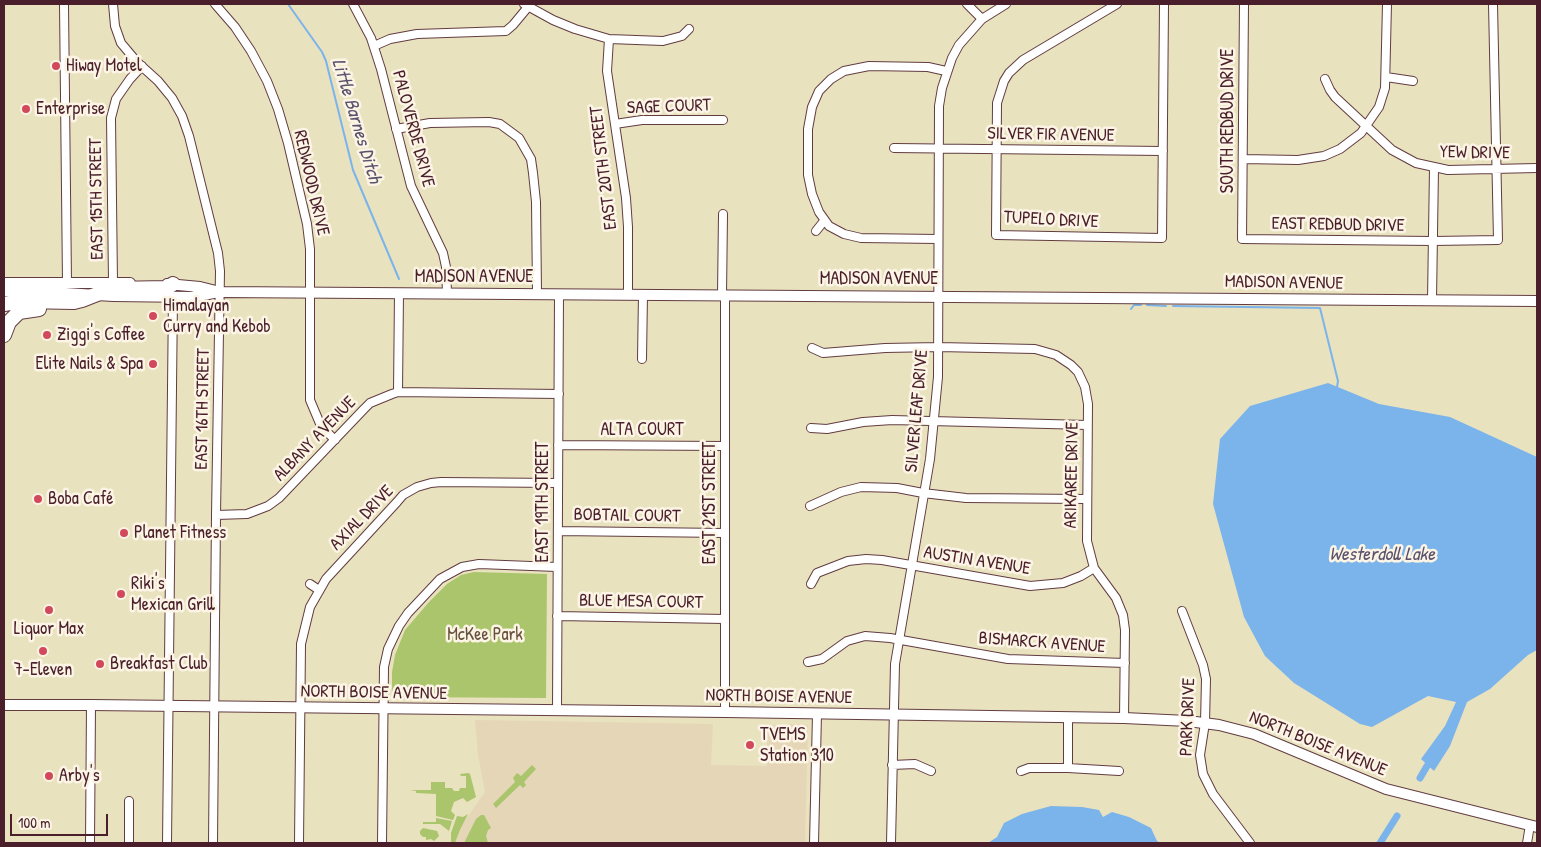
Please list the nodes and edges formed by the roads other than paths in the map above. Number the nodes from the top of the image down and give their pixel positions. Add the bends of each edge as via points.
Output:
1 (64, 4) edge
2 (113, 4) edge
3 (215, 4) edge
4 (353, 4) edge
5 (967, 4) edge
6 (1006, 4) edge
7 (1117, 4) edge
8 (1164, 4) edge
9 (1244, 4) edge
10 (1387, 4) edge
11 (1493, 4) edge
12 (526, 5) edge
13 (982, 19) junction
14 (689, 29) dead end
15 (609, 38) junction
16 (374, 46) junction
17 (142, 66) junction
18 (946, 71) junction
19 (1386, 77) junction
20 (1325, 79) dead end
21 (1412, 81) dead end
22 (723, 120) dead end
23 (615, 124) junction
24 (1366, 127) junction
25 (396, 129) junction
26 (894, 148) dead end
27 (939, 148) junction
28 (996, 150) junction
29 (1163, 151) junction
30 (1242, 159) junction
31 (1434, 168) junction
32 (1537, 168) edge
33 (1496, 169) junction
34 (723, 214) dead end
35 (824, 221) junction
36 (816, 231) dead end
37 (938, 239) junction
38 (1242, 239) joint
39 (1433, 241) junction
40 (113, 282) junction
41 (4, 283) edge
42 (67, 283) junction
43 (173, 290) junction
44 (4, 291) edge
45 (220, 292) junction
46 (310, 292) junction
47 (399, 293) junction
48 (447, 293) junction
49 (536, 294) junction
50 (559, 294) junction
51 (628, 294) junction
52 (643, 294) junction
53 (724, 294) junction
54 (93, 295) junction
55 (120, 296) junction
56 (938, 296) junction
57 (1432, 300) junction
58 (1537, 301) edge
59 (4, 304) edge
60 (4, 335) edge
61 (938, 347) junction
62 (812, 348) dead end
63 (642, 359) dead end
64 (398, 392) junction
65 (559, 394) junction
66 (934, 422) junction
67 (1088, 424) junction
68 (811, 428) dead end
69 (335, 440) junction
70 (558, 445) junction
71 (725, 446) junction
72 (558, 483) junction
73 (923, 493) junction
74 (1086, 499) junction
75 (810, 506) dead end
76 (216, 515) junction
77 (558, 531) junction
78 (725, 533) junction
79 (912, 566) junction
80 (558, 567) junction
81 (1094, 568) junction
82 (310, 584) dead end
83 (811, 584) dead end
84 (319, 590) junction
85 (1182, 611) dead end
86 (557, 616) junction
87 (725, 619) junction
88 (898, 639) junction
89 (808, 662) dead end
90 (1125, 663) junction
91 (4, 705) edge
92 (91, 705) junction
93 (170, 706) junction
94 (215, 706) junction
95 (301, 708) junction
96 (383, 709) junction
97 (557, 711) junction
98 (725, 712) junction
99 (817, 714) junction
100 (893, 715) junction
101 (1068, 718) junction
102 (1124, 718) junction
103 (1205, 723) junction
104 (892, 765) junction
105 (1068, 768) junction
106 (931, 771) dead end
107 (1021, 771) dead end
108 (1119, 771) dead end
109 (129, 801) dead end
110 (1534, 826) edge
111 (90, 843) edge
112 (129, 843) edge
113 (167, 843) edge
114 (213, 843) edge
115 (299, 843) edge
116 (382, 843) edge
117 (814, 843) edge
118 (891, 843) edge
119 (1250, 843) edge
120 (1527, 843) edge

1 - 42 street
2 - 17 street, EAST 16TH STREET via 118,38
3 - 46 street, REDWOOD DRIVE via 252,51 278,109 308,224
4 - 16 street, PALOVERDE DRIVE
5 - 13 street
6 - 13 street, SILVER LEAF DRIVE
7 - 28 street, TUPELO DRIVE via 1023,60 1009,73 997,103
8 - 29 street, TUPELO DRIVE
9 - 30 street, SOUTH REDBUD DRIVE
10 - 19 street
11 - 33 street
12 - 15 street via 575,29
12 - 16 street via 506,31 417,34
13 - 18 street, SILVER LEAF DRIVE via 959,45
14 - 15 street via 682,36 664,41
15 - 23 street, EAST 20TH STREET via 606,64
16 - 25 street, PALOVERDE DRIVE
17 - 40 street, EAST 15TH STREET via 116,99 111,118
17 - 45 street, EAST 16TH STREET via 172,98 182,116 214,235
18 - 27 street, SILVER LEAF DRIVE via 939,106
18 - 35 street via 928,67 869,66 844,71 824,85 815,99 810,119 808,164 812,194
19 - 21 street
19 - 24 street via 1383,95
20 - 24 street, YEW DRIVE via 1334,97
22 - 23 street, SAGE COURT via 642,120
23 - 51 street, EAST 20TH STREET via 626,198
24 - 30 street via 1340,149 1324,156 1298,160
24 - 31 street, YEW DRIVE via 1402,157
25 - 48 street, PALOVERDE DRIVE via 411,186 443,253
25 - 49 street via 430,123 489,122 500,124 519,138 531,159 534,183
26 - 27 street, SILVER FIR AVENUE
27 - 28 street, SILVER FIR AVENUE
27 - 37 street, SILVER LEAF DRIVE
28 - 29 street, SILVER FIR AVENUE
28 - 29 street, TUPELO DRIVE via 996,235 1162,238
30 - 38 street, SOUTH REDBUD DRIVE
31 - 33 street, YEW DRIVE
31 - 39 street
32 - 33 street, YEW DRIVE
33 - 39 street, EAST REDBUD DRIVE via 1498,240
34 - 53 street, EAST 21ST STREET
35 - 36 street
35 - 37 street via 844,234 861,238
37 - 56 street, SILVER LEAF DRIVE
38 - 39 street, EAST REDBUD DRIVE
39 - 57 street
40 - 42 main road, MADISON AVENUE
40 - 43 main road, MADISON AVENUE
41 - 42 main road, MADISON AVENUE
43 - 45 main road, MADISON AVENUE via 200,287
43 - 54 highway via 110,289
43 - 55 main road, MADISON AVENUE
43 - 93 street
44 - 54 main road, MADISON AVENUE
45 - 46 main road, MADISON AVENUE
45 - 76 street, EAST 16TH STREET
46 - 47 main road, MADISON AVENUE
46 - 69 street, REDWOOD DRIVE via 310,400 321,426
47 - 48 main road, MADISON AVENUE
47 - 64 street
48 - 49 main road, MADISON AVENUE
49 - 50 main road, MADISON AVENUE
50 - 51 main road, MADISON AVENUE
50 - 65 street, EAST 19TH STREET
51 - 52 main road, MADISON AVENUE
52 - 53 main road, MADISON AVENUE
52 - 63 street
53 - 56 main road, MADISON AVENUE
53 - 71 street, EAST 21ST STREET
54 - 55 main road, MADISON AVENUE
54 - 59 highway via 74,302
55 - 60 highway via 77,309 19,312 9,322
56 - 57 main road, MADISON AVENUE
56 - 61 street, SILVER LEAF DRIVE
57 - 58 main road, MADISON AVENUE
61 - 62 street, ARIKAREE DRIVE via 823,353
61 - 66 street, SILVER LEAF DRIVE
61 - 67 street, ARIKAREE DRIVE via 1035,349 1074,362 1086,393
64 - 65 street, ALBANY AVENUE
64 - 69 street, ALBANY AVENUE via 370,404
65 - 70 street, EAST 19TH STREET
66 - 67 street
66 - 68 street via 892,420 827,429
66 - 73 street, SILVER LEAF DRIVE
67 - 74 street, ARIKAREE DRIVE
69 - 76 street, ALBANY AVENUE via 268,506 247,514
70 - 71 street, ALTA COURT
70 - 72 street, EAST 19TH STREET
71 - 78 street, EAST 21ST STREET
72 - 77 street, EAST 19TH STREET
72 - 84 street, AXIAL DRIVE via 441,482 418,487 397,502
73 - 74 street via 966,498
73 - 75 street via 861,486
73 - 79 street, SILVER LEAF DRIVE
74 - 81 street, ARIKAREE DRIVE via 1087,542
76 - 94 street, EAST 16TH STREET
77 - 78 street, BOBTAIL COURT
77 - 80 street, EAST 19TH STREET
78 - 87 street, EAST 21ST STREET
79 - 81 street, AUSTIN AVENUE via 1030,586 1063,583
79 - 83 street, AUSTIN AVENUE via 882,560 848,561 817,573
79 - 88 street, SILVER LEAF DRIVE
80 - 86 street, EAST 19TH STREET
80 - 96 street via 470,565 440,579 408,613 392,639 384,668
81 - 90 street, ARIKAREE DRIVE via 1121,609
82 - 84 street
84 - 95 street, AXIAL DRIVE via 310,607 301,644
85 - 103 street, PARK DRIVE via 1206,679
86 - 87 street, BLUE MESA COURT
86 - 97 street, EAST 19TH STREET
87 - 98 street, EAST 21ST STREET
88 - 89 street, BISMARCK AVENUE via 860,637 842,644 822,659
88 - 90 street, BISMARCK AVENUE via 1008,659
88 - 100 street, SILVER LEAF DRIVE
90 - 102 street, ARIKAREE DRIVE
91 - 92 main road, NORTH BOISE AVENUE
92 - 93 main road, NORTH BOISE AVENUE
92 - 111 street
93 - 94 main road, NORTH BOISE AVENUE
93 - 113 street
94 - 95 main road, NORTH BOISE AVENUE
94 - 114 street, EAST 16TH STREET
95 - 96 main road, NORTH BOISE AVENUE
95 - 115 street, AXIAL DRIVE
96 - 97 main road, NORTH BOISE AVENUE
96 - 116 street
97 - 98 main road, NORTH BOISE AVENUE
98 - 99 main road, NORTH BOISE AVENUE
99 - 100 main road, NORTH BOISE AVENUE
99 - 117 street
100 - 101 main road, NORTH BOISE AVENUE
100 - 104 street, SILVER LEAF DRIVE
101 - 102 main road, NORTH BOISE AVENUE
101 - 105 street
102 - 103 main road, NORTH BOISE AVENUE
103 - 110 main road, NORTH BOISE AVENUE via 1259,735 1386,789
103 - 119 street, PARK DRIVE via 1200,755 1206,782
104 - 106 street via 915,764
104 - 118 street, SILVER LEAF DRIVE
105 - 107 street
105 - 108 street
109 - 112 street
110 - 120 street

